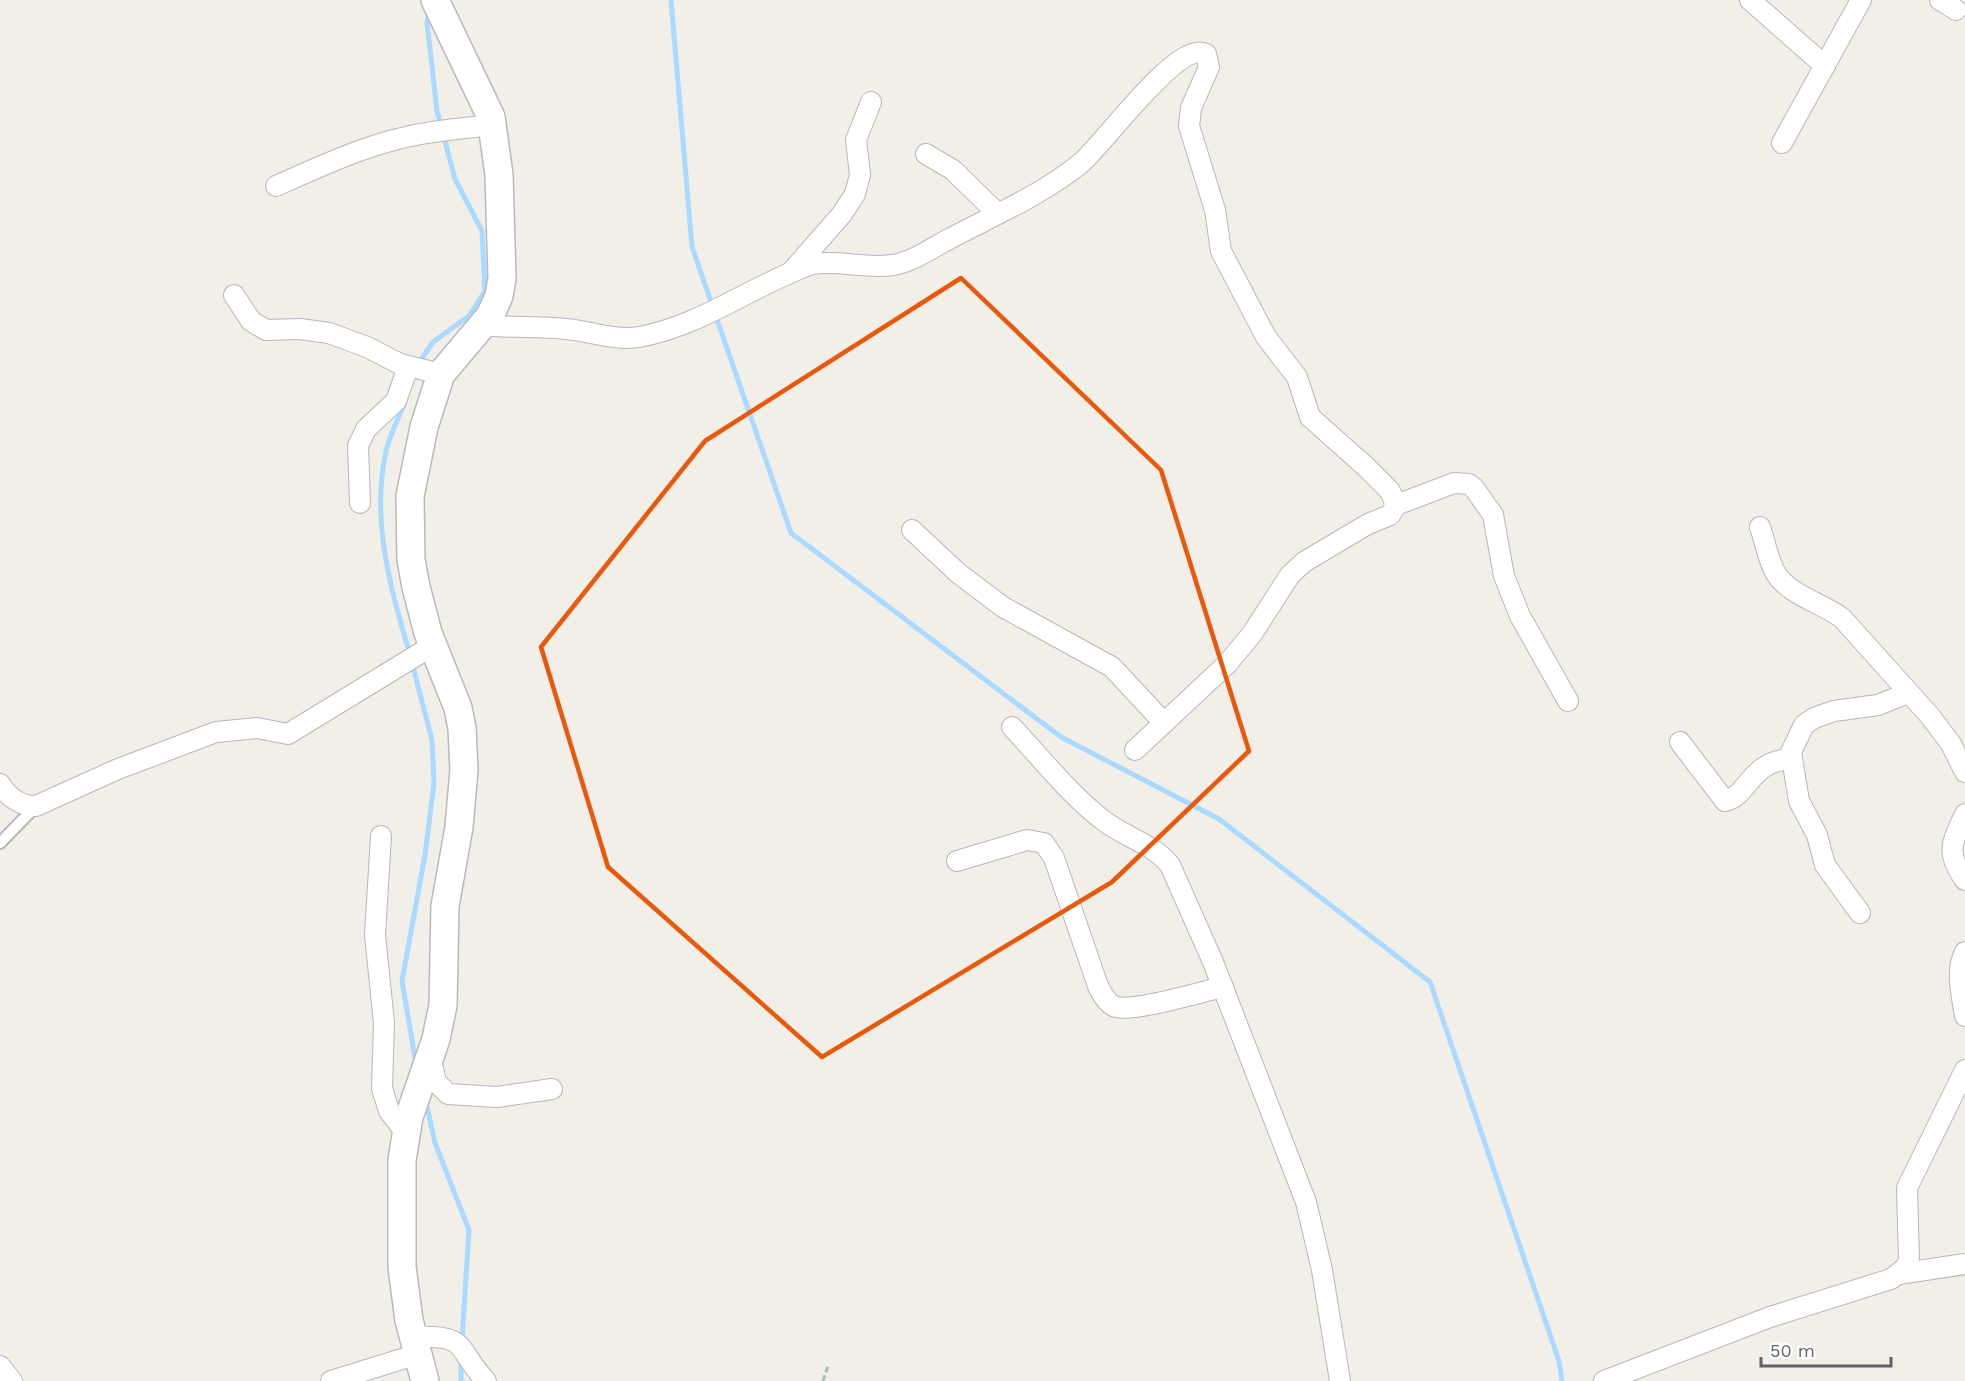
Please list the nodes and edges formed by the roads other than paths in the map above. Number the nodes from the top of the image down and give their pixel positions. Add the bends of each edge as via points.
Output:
1 (435, 0) edge
2 (1750, 0) edge
3 (1860, 0) edge
4 (1825, 66) junction
5 (871, 102) dead end
6 (493, 125) junction
7 (1782, 143) dead end
8 (926, 154) dead end
9 (276, 186) dead end
10 (997, 213) junction
11 (792, 271) junction
12 (234, 295) dead end
13 (483, 325) junction
14 (408, 367) junction
15 (441, 374) junction
16 (360, 503) dead end
17 (1396, 505) junction
18 (1760, 527) dead end
19 (912, 530) dead end
20 (432, 646) junction
21 (1908, 693) junction
22 (1568, 701) dead end
23 (1164, 723) junction
24 (1012, 728) dead end
25 (1680, 742) dead end
26 (1135, 750) dead end
27 (1791, 759) junction
28 (1965, 772) edge
29 (0, 784) edge
30 (36, 806) junction
31 (1965, 814) edge
32 (381, 836) dead end
33 (0, 843) edge
34 (957, 861) dead end
35 (1965, 880) edge
36 (1860, 913) dead end
37 (1965, 952) edge
38 (1223, 987) junction
39 (1965, 1016) edge
40 (430, 1054) junction
41 (1965, 1070) edge
42 (552, 1089) dead end
43 (406, 1133) junction
44 (1965, 1264) edge
45 (1899, 1274) junction
46 (416, 1346) junction
47 (0, 1366) edge
48 (12, 1381) edge
49 (331, 1381) edge
50 (425, 1381) edge
51 (486, 1381) edge
52 (1340, 1381) edge
53 (1604, 1381) edge

1 - 6 street
2 - 4 street
3 - 4 street
4 - 7 street
5 - 11 street via 856,140 860,176 855,194
6 - 9 street via 442,130 376,145
6 - 13 street via 499,175 502,278 499,296
8 - 10 street via 953,170
10 - 11 street via 896,265 825,262
10 - 17 street via 1080,164 1178,60 1196,51 1206,54 1209,67 1191,108 1189,126 1215,210 1221,251 1266,337 1297,377 1310,417 1390,491
11 - 13 street via 676,327 635,337
12 - 14 street via 256,326 266,330 328,333
13 - 15 street
14 - 15 street
14 - 16 street via 396,401 360,437
15 - 20 street via 413,472 409,523 416,586
17 - 22 street via 1445,485 1463,483 1474,488 1493,515 1504,576 1520,615
17 - 23 street via 1389,515 1339,540 1297,568 1242,646
18 - 21 street via 1772,564 1784,584 1842,618
19 - 23 street via 958,573 1003,607 1102,660
20 - 30 street via 294,732 238,728 216,732 118,769
20 - 40 street via 458,708 464,770 446,906 443,1005
21 - 27 street via 1878,705 1814,718 1804,725
21 - 28 street via 1951,744
23 - 26 street
24 - 38 street via 1085,805 1106,823 1159,853 1170,865
25 - 27 street via 1725,801 1766,764
27 - 36 street via 1801,808 1817,835 1825,865
29 - 30 street via 17,801
30 - 33 lane
31 - 35 street via 1951,849 1955,866
32 - 43 street via 375,935 384,1023 382,1088 389,1111
34 - 38 street via 1027,840 1044,843 1054,858 1098,986 1115,1006 1145,1005
37 - 39 street via 1960,972
38 - 52 street via 1306,1202 1322,1270
40 - 42 street via 436,1082 448,1094 497,1097
40 - 43 street
41 - 45 street via 1907,1188 1910,1253
43 - 46 street via 400,1239 404,1290
44 - 45 street
45 - 53 street via 1770,1317
46 - 49 street
46 - 50 street
46 - 51 street via 447,1339 461,1345
47 - 48 street

